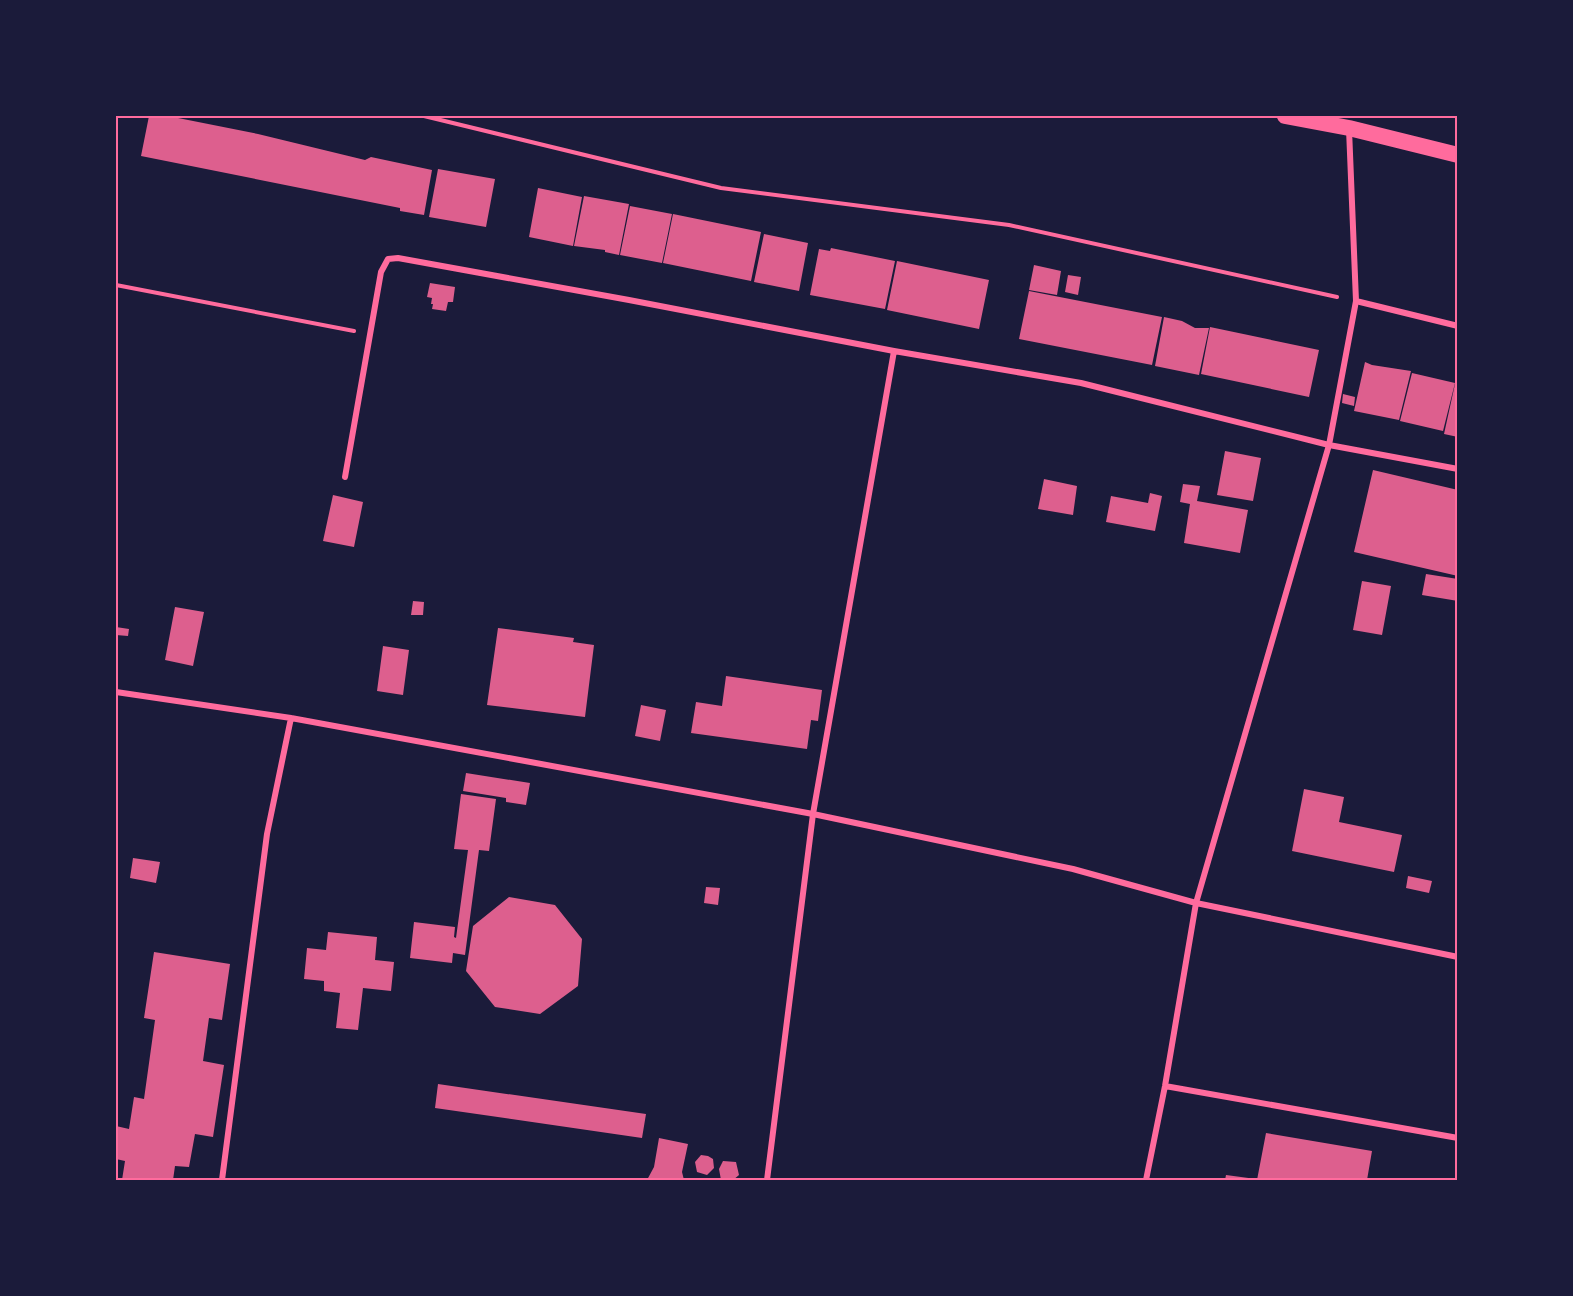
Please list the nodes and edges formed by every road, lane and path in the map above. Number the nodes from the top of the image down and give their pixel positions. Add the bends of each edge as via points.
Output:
1 (424, 116) edge
2 (1286, 116) edge
3 (1349, 128) junction
4 (1458, 155) edge
5 (116, 285) edge
6 (1356, 301) junction
7 (1458, 326) edge
8 (369, 334) junction
9 (894, 351) junction
10 (1329, 445) junction
11 (1458, 469) edge
12 (345, 477) dead end
13 (116, 692) edge
14 (291, 718) junction
15 (813, 814) junction
16 (1196, 903) junction
17 (1458, 957) edge
18 (1165, 1086) junction
19 (1458, 1138) edge
20 (222, 1180) edge
21 (767, 1180) edge
22 (1146, 1180) edge

1 - 6 path via 721,188 1009,225
2 - 3 highway
3 - 4 highway
3 - 6 street
5 - 8 path
6 - 7 street
6 - 10 street
8 - 9 street via 381,272 387,259 398,258
8 - 12 street
9 - 10 street via 1081,383
9 - 15 street
10 - 11 street
10 - 16 street
13 - 14 street
14 - 15 street
14 - 20 street via 267,834
15 - 16 street via 1073,869
15 - 21 street
16 - 17 street
16 - 18 street
18 - 19 street
18 - 22 street

